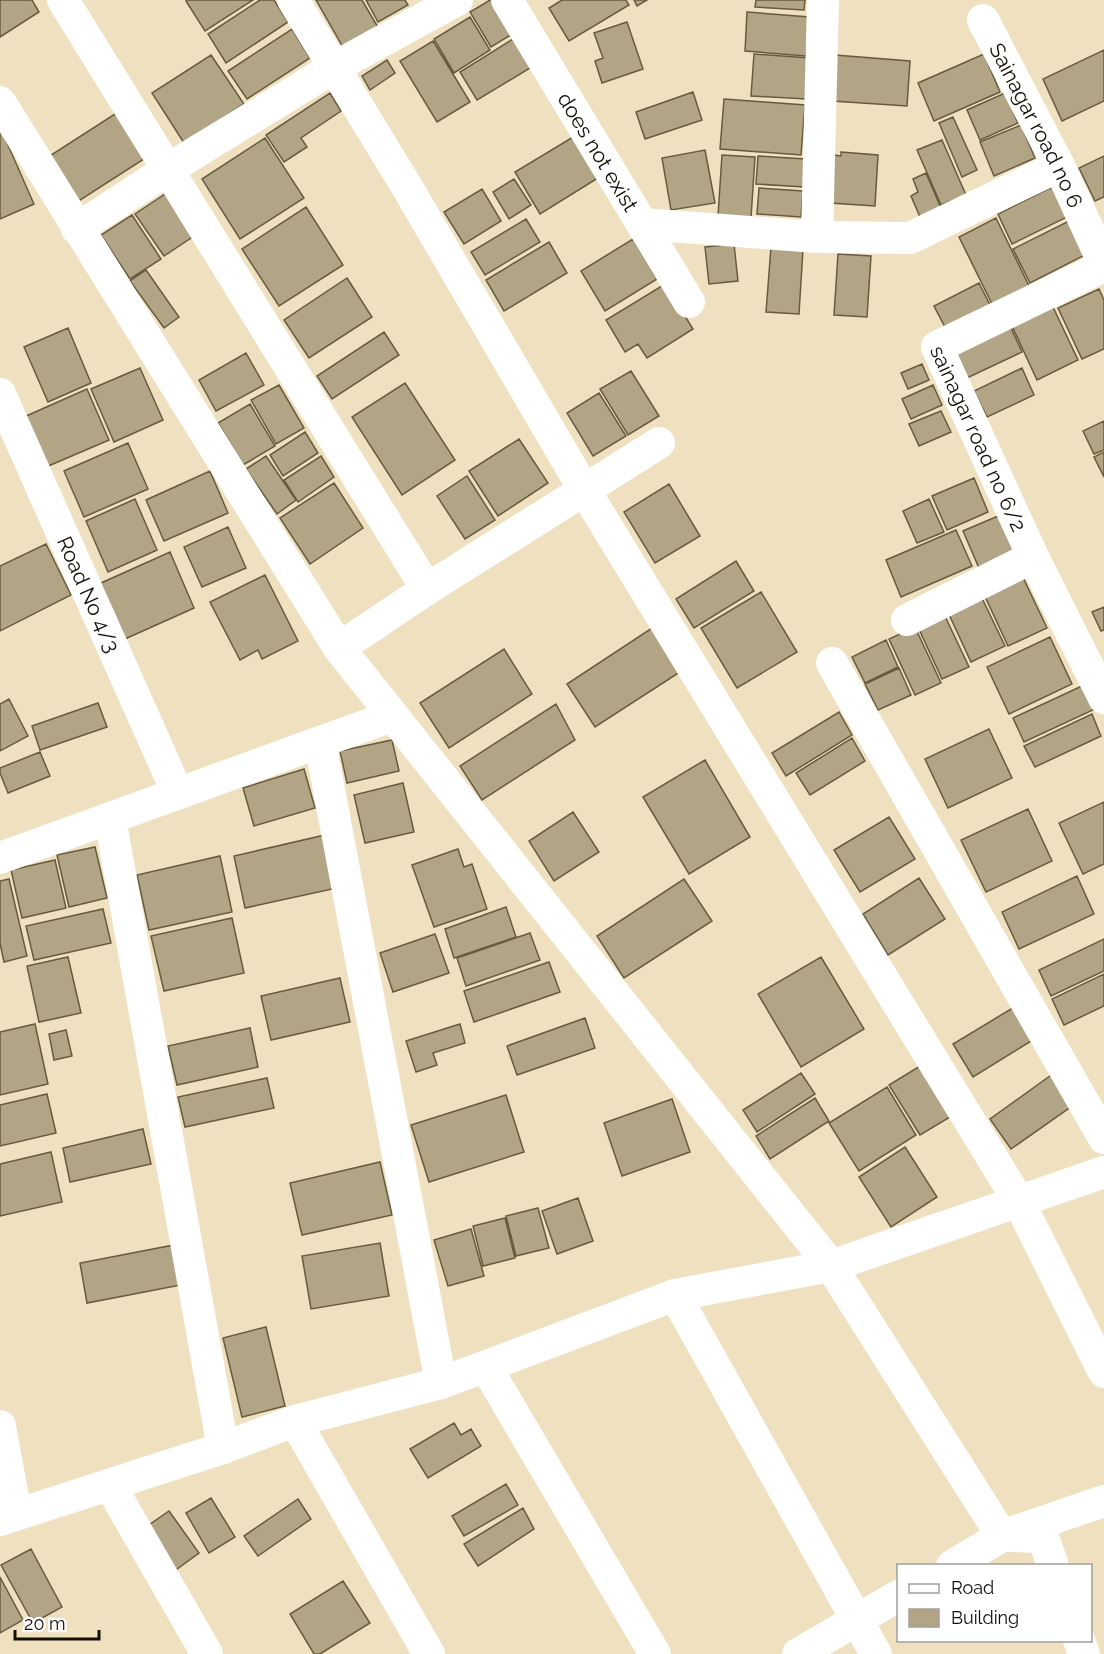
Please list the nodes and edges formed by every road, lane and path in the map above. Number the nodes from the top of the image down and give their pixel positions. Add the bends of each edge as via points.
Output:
1 (63, 0) edge
2 (292, 0) edge
3 (457, 0) edge
4 (507, 0) edge
5 (823, 0) edge
6 (983, 20) dead end
7 (333, 68) junction
8 (0, 102) edge
9 (1059, 166) junction
10 (167, 170) junction
11 (642, 224) junction
12 (77, 229) junction
13 (817, 237) junction
14 (1104, 265) edge
15 (689, 302) dead end
16 (0, 394) edge
17 (659, 443) dead end
18 (585, 490) junction
19 (1033, 557) junction
20 (428, 588) junction
21 (908, 620) dead end
22 (339, 648) junction
23 (832, 663) dead end
24 (1104, 698) edge
25 (392, 716) junction
26 (320, 742) junction
27 (178, 794) junction
28 (110, 818) junction
29 (0, 858) edge
30 (1104, 1138) edge
31 (1099, 1183) edge
32 (1018, 1200) junction
33 (831, 1266) junction
34 (675, 1295) junction
35 (486, 1367) junction
36 (1104, 1372) edge
37 (441, 1383) junction
38 (295, 1420) junction
39 (0, 1426) edge
40 (223, 1448) junction
41 (110, 1485) junction
42 (1104, 1501) edge
43 (8, 1517) edge
44 (1002, 1536) junction
45 (955, 1564) edge
46 (1052, 1564) edge
47 (897, 1597) edge
48 (857, 1621) junction
49 (207, 1654) edge
50 (429, 1654) edge
51 (655, 1654) edge
52 (798, 1654) edge
53 (876, 1654) edge

1 - 10 street
2 - 7 street
3 - 7 street
4 - 11 street, does not exist
5 - 13 street
6 - 9 street, Sainagar road no 6
7 - 10 street
7 - 18 street
8 - 12 street
9 - 13 street via 910,238
9 - 14 street, Sainagar road no 6
10 - 12 street
10 - 20 street
11 - 13 street
11 - 15 street, does not exist
12 - 22 street
14 - 19 street, sainagar road no 6/2 via 937,346
16 - 27 street, Road No 4/3
17 - 18 street
18 - 20 street
18 - 32 street
19 - 21 street
19 - 24 street, sainagar road no 6/2
20 - 22 street
22 - 25 street
23 - 30 street
25 - 26 street
25 - 33 street
26 - 27 street
26 - 37 street
27 - 28 street
28 - 29 street
28 - 40 street
31 - 32 street
32 - 33 street
32 - 36 street
33 - 34 street
33 - 44 street
34 - 35 street
34 - 48 street
35 - 37 street
35 - 51 street
37 - 38 street
38 - 40 street
38 - 50 street
39 - 43 street
40 - 41 street
41 - 43 street
41 - 49 street
42 - 44 street
44 - 45 street
44 - 46 street via 1043,1537
47 - 48 street
48 - 52 street
48 - 53 street

